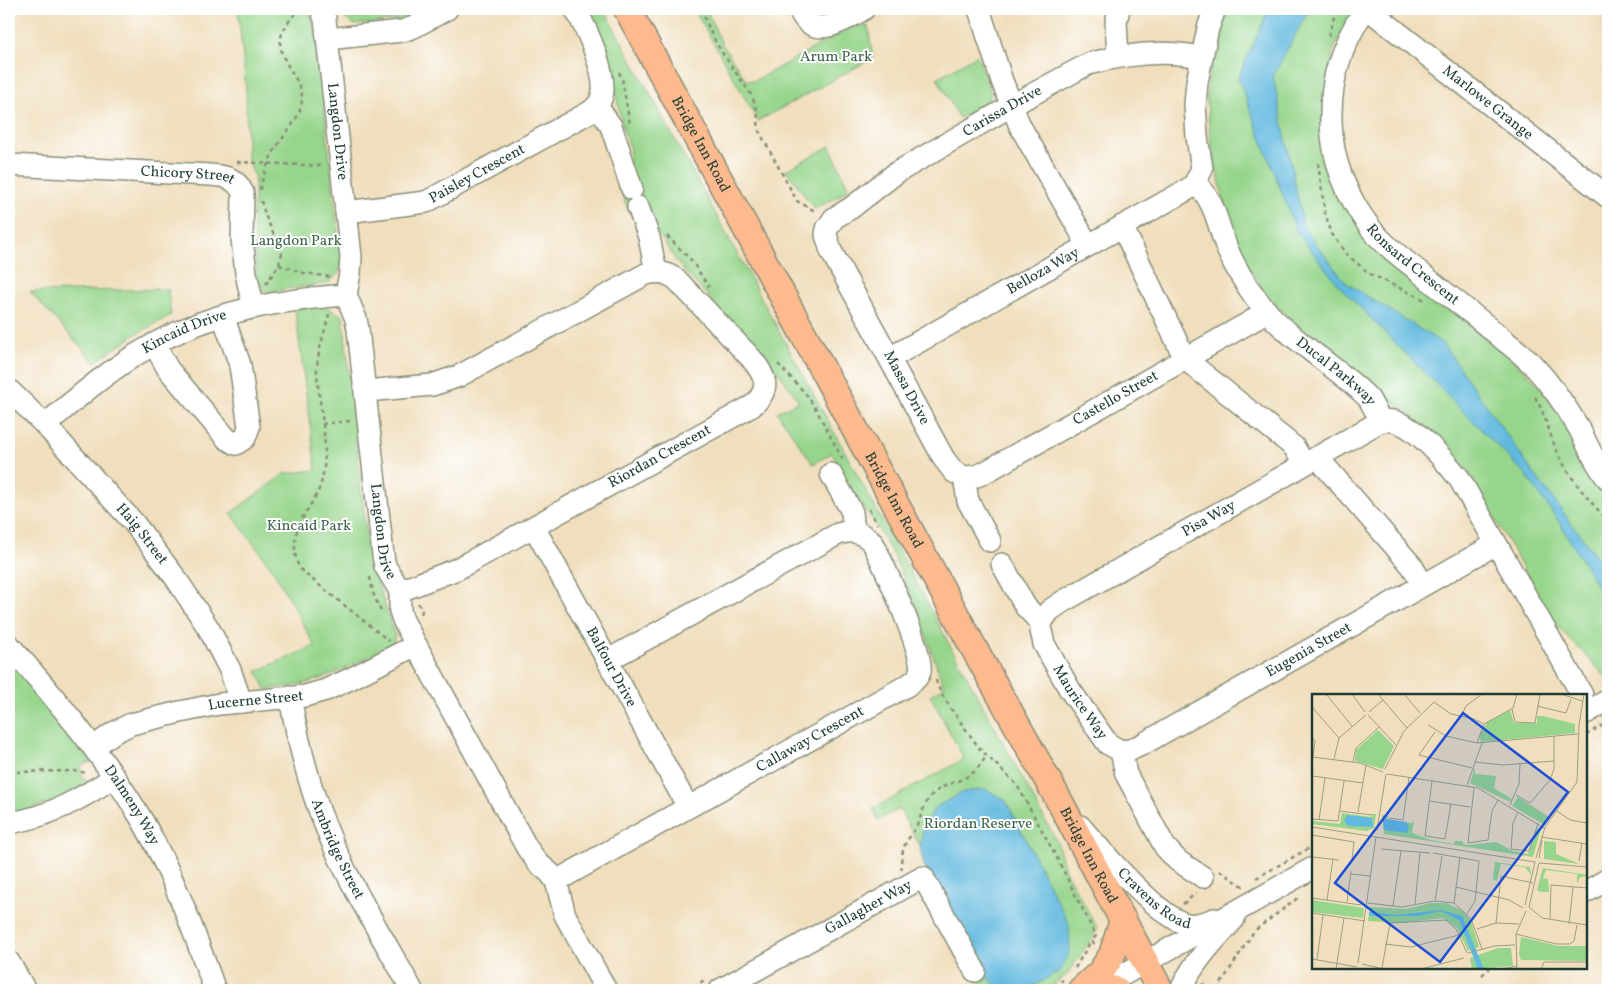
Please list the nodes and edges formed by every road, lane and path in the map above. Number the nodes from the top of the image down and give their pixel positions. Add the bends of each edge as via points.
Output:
1 (299, 9) edge
2 (447, 9) edge
3 (575, 9) edge
4 (627, 9) edge
5 (701, 9) edge
6 (799, 9) edge
7 (864, 9) edge
8 (979, 9) edge
9 (1119, 9) edge
10 (1215, 9) edge
11 (1366, 9) edge
12 (325, 19) edge
13 (1118, 56) junction
14 (1200, 57) junction
15 (597, 106) junction
16 (1011, 106) junction
17 (237, 162) dead end
18 (268, 164) junction
19 (9, 165) edge
20 (324, 175) dead end
21 (1195, 183) junction
22 (1608, 197) edge
23 (346, 212) junction
24 (830, 224) junction
25 (1122, 226) junction
26 (1088, 245) junction
27 (279, 265) junction
28 (334, 270) dead end
29 (656, 272) junction
30 (335, 287) junction
31 (265, 289) dead end
32 (253, 306) junction
33 (1266, 310) junction
34 (224, 316) junction
35 (154, 344) junction
36 (890, 358) junction
37 (1185, 359) junction
38 (9, 390) edge
39 (366, 391) junction
40 (369, 419) junction
41 (1381, 421) junction
42 (322, 424) junction
43 (45, 425) junction
44 (1311, 461) junction
45 (831, 474) dead end
46 (964, 477) junction
47 (1608, 479) edge
48 (534, 527) junction
49 (854, 531) junction
50 (990, 541) dead end
51 (1496, 544) junction
52 (1002, 564) dead end
53 (1423, 585) junction
54 (400, 591) junction
55 (1041, 622) junction
56 (9, 645) edge
57 (407, 650) junction
58 (608, 660) junction
59 (1584, 694) edge
60 (290, 697) junction
61 (241, 702) junction
62 (1608, 722) edge
63 (1587, 734) edge
64 (94, 747) junction
65 (1121, 751) junction
66 (986, 756) dead end
67 (9, 772) edge
68 (108, 782) junction
69 (1061, 804) junction
70 (688, 807) junction
71 (9, 823) edge
72 (1312, 847) edge
73 (1312, 869) edge
74 (1209, 872) joint
75 (1608, 879) edge
76 (556, 881) junction
77 (910, 884) junction
78 (1587, 891) edge
79 (1304, 894) dead end
80 (1246, 906) junction
81 (1123, 920) junction
82 (1091, 941) dead end
83 (9, 962) edge
84 (1146, 962) junction
85 (1489, 969) edge
86 (975, 971) dead end
87 (1482, 975) dead end
88 (1090, 984) edge
89 (25, 990) edge
90 (215, 990) edge
91 (412, 990) edge
92 (606, 990) edge
93 (720, 990) edge
94 (1047, 990) edge
95 (1160, 990) edge
96 (1180, 990) edge
97 (1218, 990) edge

1 - 18 path via 285,27 280,42 284,59 300,88 302,105
2 - 12 street via 402,31
3 - 15 street via 592,41 598,62 603,85
4 - 69 main road, Bridge Inn Road
5 - 24 path via 721,51 755,102 759,131 797,201 815,211 826,205
6 - 7 street via 811,23 826,27 841,23
8 - 16 street
9 - 13 street via 1116,22
10 - 14 street
11 - 22 street, Marlowe Grange
11 - 47 street, Ronsard Crescent via 1341,52 1330,103 1336,160 1354,204 1372,231 1390,248 1530,362 1571,415
12 - 23 street, Langdon Drive
13 - 14 street, Carissa Drive via 1168,52
13 - 16 street, Carissa Drive via 1088,64
14 - 21 street via 1195,104 1202,169
15 - 23 street, Paisley Crescent via 426,202
15 - 29 street via 611,126 649,237
16 - 24 street, Carissa Drive via 908,164
16 - 26 street
17 - 18 path
18 - 20 path via 324,166
18 - 27 path via 262,179 261,198 282,253
19 - 32 street, Chicory Street via 226,176 234,180 243,193 242,239
21 - 25 street, Belloza Way
21 - 33 street, Ducal Parkway via 1212,204 1236,268
23 - 30 street, Langdon Drive via 350,273
24 - 36 street, Massa Drive via 827,242 831,251
25 - 26 street, Belloza Way
25 - 37 street
26 - 36 street, Belloza Way
27 - 30 path
27 - 31 path
28 - 30 path
29 - 39 street via 640,277 459,376 432,384
29 - 48 street, Riordan Crescent via 666,272 676,279 751,358 760,369 765,389 752,406
30 - 32 street, Kincaid Drive via 297,299
30 - 39 street, Langdon Drive via 356,319
30 - 42 path via 317,366
32 - 34 street, Kincaid Drive
33 - 37 street, Castello Street
33 - 41 street, Ducal Parkway via 1363,393
34 - 35 street, Kincaid Drive via 201,322
34 - 35 street via 240,365 249,428 246,438 236,444 227,439 168,369
35 - 43 street, Kincaid Drive via 122,363
36 - 46 street, Massa Drive via 944,459 954,472
37 - 44 street
37 - 46 street, Castello Street via 989,470 977,476
38 - 43 street, Haig Street
39 - 40 street, Langdon Drive
40 - 42 path
40 - 54 street, Langdon Drive via 383,555 385,566
41 - 44 street, Pisa Way
41 - 51 street, Ducal Parkway via 1400,423 1437,453 1459,478
42 - 57 path via 323,476 318,492 296,530 297,564 394,646
43 - 61 street, Haig Street via 134,523 175,577 213,637 230,670
44 - 53 street via 1412,566
44 - 55 street, Pisa Way via 1062,602 1049,610
45 - 49 street via 852,512
46 - 50 street via 968,501
48 - 54 street, Riordan Crescent via 458,569
48 - 58 street, Balfour Drive
49 - 58 street via 838,534
49 - 70 street, Callaway Crescent via 873,543 914,639 920,657 920,671 915,680
51 - 53 street, Eugenia Street
51 - 59 street, Ducal Parkway
52 - 55 street via 1025,606
53 - 65 street, Eugenia Street via 1143,744
54 - 57 street, Langdon Drive
55 - 65 street, Maurice Way via 1044,644 1070,690 1108,744
56 - 64 street, Dalmeny Way
57 - 60 street, Lucerne Street via 326,690
57 - 76 street, Langdon Drive via 527,848
58 - 70 street, Balfour Drive
60 - 61 street, Lucerne Street
60 - 91 street, Ambridge Street via 307,773 325,825 341,861
61 - 64 street, Lucerne Street via 131,724
62 - 63 path
64 - 68 street, Dalmeny Way
65 - 74 street, Maurice Way via 1126,774 1165,847 1178,861
66 - 77 path via 968,777 935,792 926,803 902,857 901,867
67 - 68 path via 76,771
68 - 71 street via 52,812
68 - 90 street, Dalmeny Way via 142,820 171,876
69 - 80 street, Cravens Road via 1135,885 1171,917 1190,924 1204,923
69 - 81 main road, Bridge Inn Road
70 - 76 street, Callaway Crescent
72 - 74 path via 1243,886
73 - 80 street, Cravens Road
75 - 78 street
76 - 92 street via 565,915
77 - 86 street, Gallagher Way via 923,877
77 - 93 street, Gallagher Way
79 - 97 path via 1254,931
80 - 84 street, Cravens Road
80 - 96 street, Cravens Road via 1210,946
81 - 84 main road, Bridge Inn Road
81 - 88 main road via 1112,955
82 - 88 path
83 - 89 street
84 - 88 street, Cravens Road
84 - 95 main road, Bridge Inn Road
85 - 87 path
88 - 94 path

